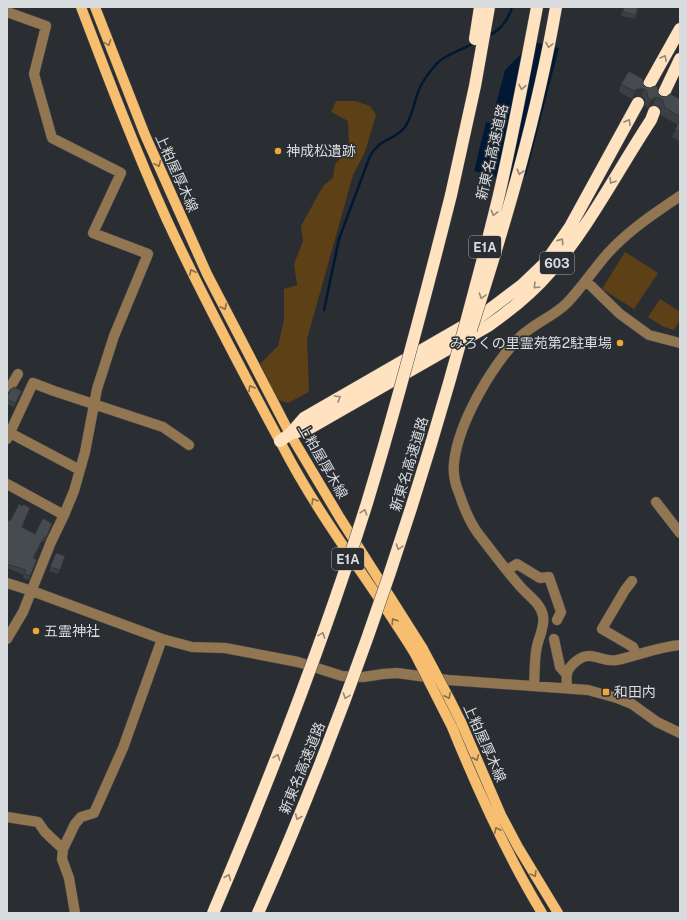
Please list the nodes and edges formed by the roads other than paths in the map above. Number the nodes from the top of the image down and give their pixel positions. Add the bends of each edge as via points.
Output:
1 (81, 7) edge
2 (95, 7) edge
3 (480, 7) edge
4 (489, 7) edge
5 (537, 7) edge
6 (556, 7) edge
7 (7, 12) edge
8 (680, 29) edge
9 (680, 59) edge
10 (117, 66) junction
11 (105, 70) junction
12 (647, 88) edge
13 (662, 97) edge
14 (638, 103) dead end
15 (654, 112) dead end
16 (451, 195) junction
17 (680, 196) edge
18 (586, 281) junction
19 (448, 342) junction
20 (680, 343) edge
21 (18, 374) dead end
22 (7, 387) edge
23 (93, 404) junction
24 (290, 434) junction
25 (8, 436) edge
26 (280, 441) junction
27 (189, 446) dead end
28 (80, 470) junction
29 (420, 483) junction
30 (7, 484) edge
31 (656, 502) dead end
32 (64, 515) junction
33 (680, 533) edge
34 (507, 570) junction
35 (632, 581) dead end
36 (7, 583) edge
37 (32, 591) junction
38 (557, 620) dead end
39 (7, 639) edge
40 (162, 639) junction
41 (554, 639) dead end
42 (680, 645) edge
43 (419, 652) junction
44 (636, 654) junction
45 (566, 674) junction
46 (534, 686) junction
47 (568, 688) junction
48 (456, 724) junction
49 (680, 733) edge
50 (7, 817) edge
51 (63, 849) junction
52 (75, 913) edge
53 (213, 913) edge
54 (258, 913) edge
55 (542, 913) edge
56 (558, 913) edge

1 - 11 main road, 上粕屋厚木線
2 -> 10 main road, 上粕屋厚木線
3 - 16 highway
4 - 16 highway, 新東名高速道路 / E1A
5 -> 29 highway, 新東名高速道路 / E1A, bridge via 498,198
6 -> 29 highway, bridge via 517,180 449,399
7 - 23 street via 46,26 34,74 52,138 121,172 93,233 148,254 114,336
12 -> 8 highway
9 - 13 highway
10 - 11 street
10 -> 24 main road, 上粕屋厚木線 via 207,274
26 -> 11 main road, 上粕屋厚木線 via 235,358 173,233
19 -> 14 highway, 603 via 522,285 545,263 570,227
15 -> 19 highway, 603 via 577,238 550,272 535,288 488,326
53 -> 16 highway, 新東名高速道路 / E1A, bridge via 292,720 330,614 404,379
17 - 18 street via 621,240
18 - 20 street via 620,314 641,329 655,337
18 - 34 street via 566,304 528,329 502,357 477,398 457,447 454,477 458,492 476,530
19 - 24 highway, 603
21 - 22 street
23 - 25 street via 33,383
23 - 27 street via 163,427
23 - 28 street
24 - 26 highway, 603
24 - 43 main road, 上粕屋厚木線
25 - 28 street
43 -> 26 main road, 上粕屋厚木線 via 395,622 324,518
28 - 32 street
29 -> 54 highway, 新東名高速道路 / E1A, bridge via 342,709
30 - 32 street
31 - 33 street
32 - 37 street
34 - 38 street via 517,564 540,578 549,577 561,612
34 - 46 street via 541,610 543,617 537,647
35 - 44 street via 602,629 633,647
36 - 37 street
37 - 39 street
37 - 40 street
40 - 46 street via 192,647 225,648 298,662 342,676 363,677 397,673 448,680
40 - 51 street via 123,748 94,813 81,817
41 - 45 street via 560,667
42 - 44 street via 665,646
43 - 48 main road, 上粕屋厚木線, bridge
44 - 45 street via 612,661 585,656 576,661
45 - 47 street
46 - 47 street
47 - 49 street via 588,690 632,704 657,722
55 -> 48 main road, 上粕屋厚木線 via 508,854 478,789
48 -> 56 main road, 上粕屋厚木線 via 518,847
50 - 51 street via 38,822
51 - 52 street via 62,859 69,878

